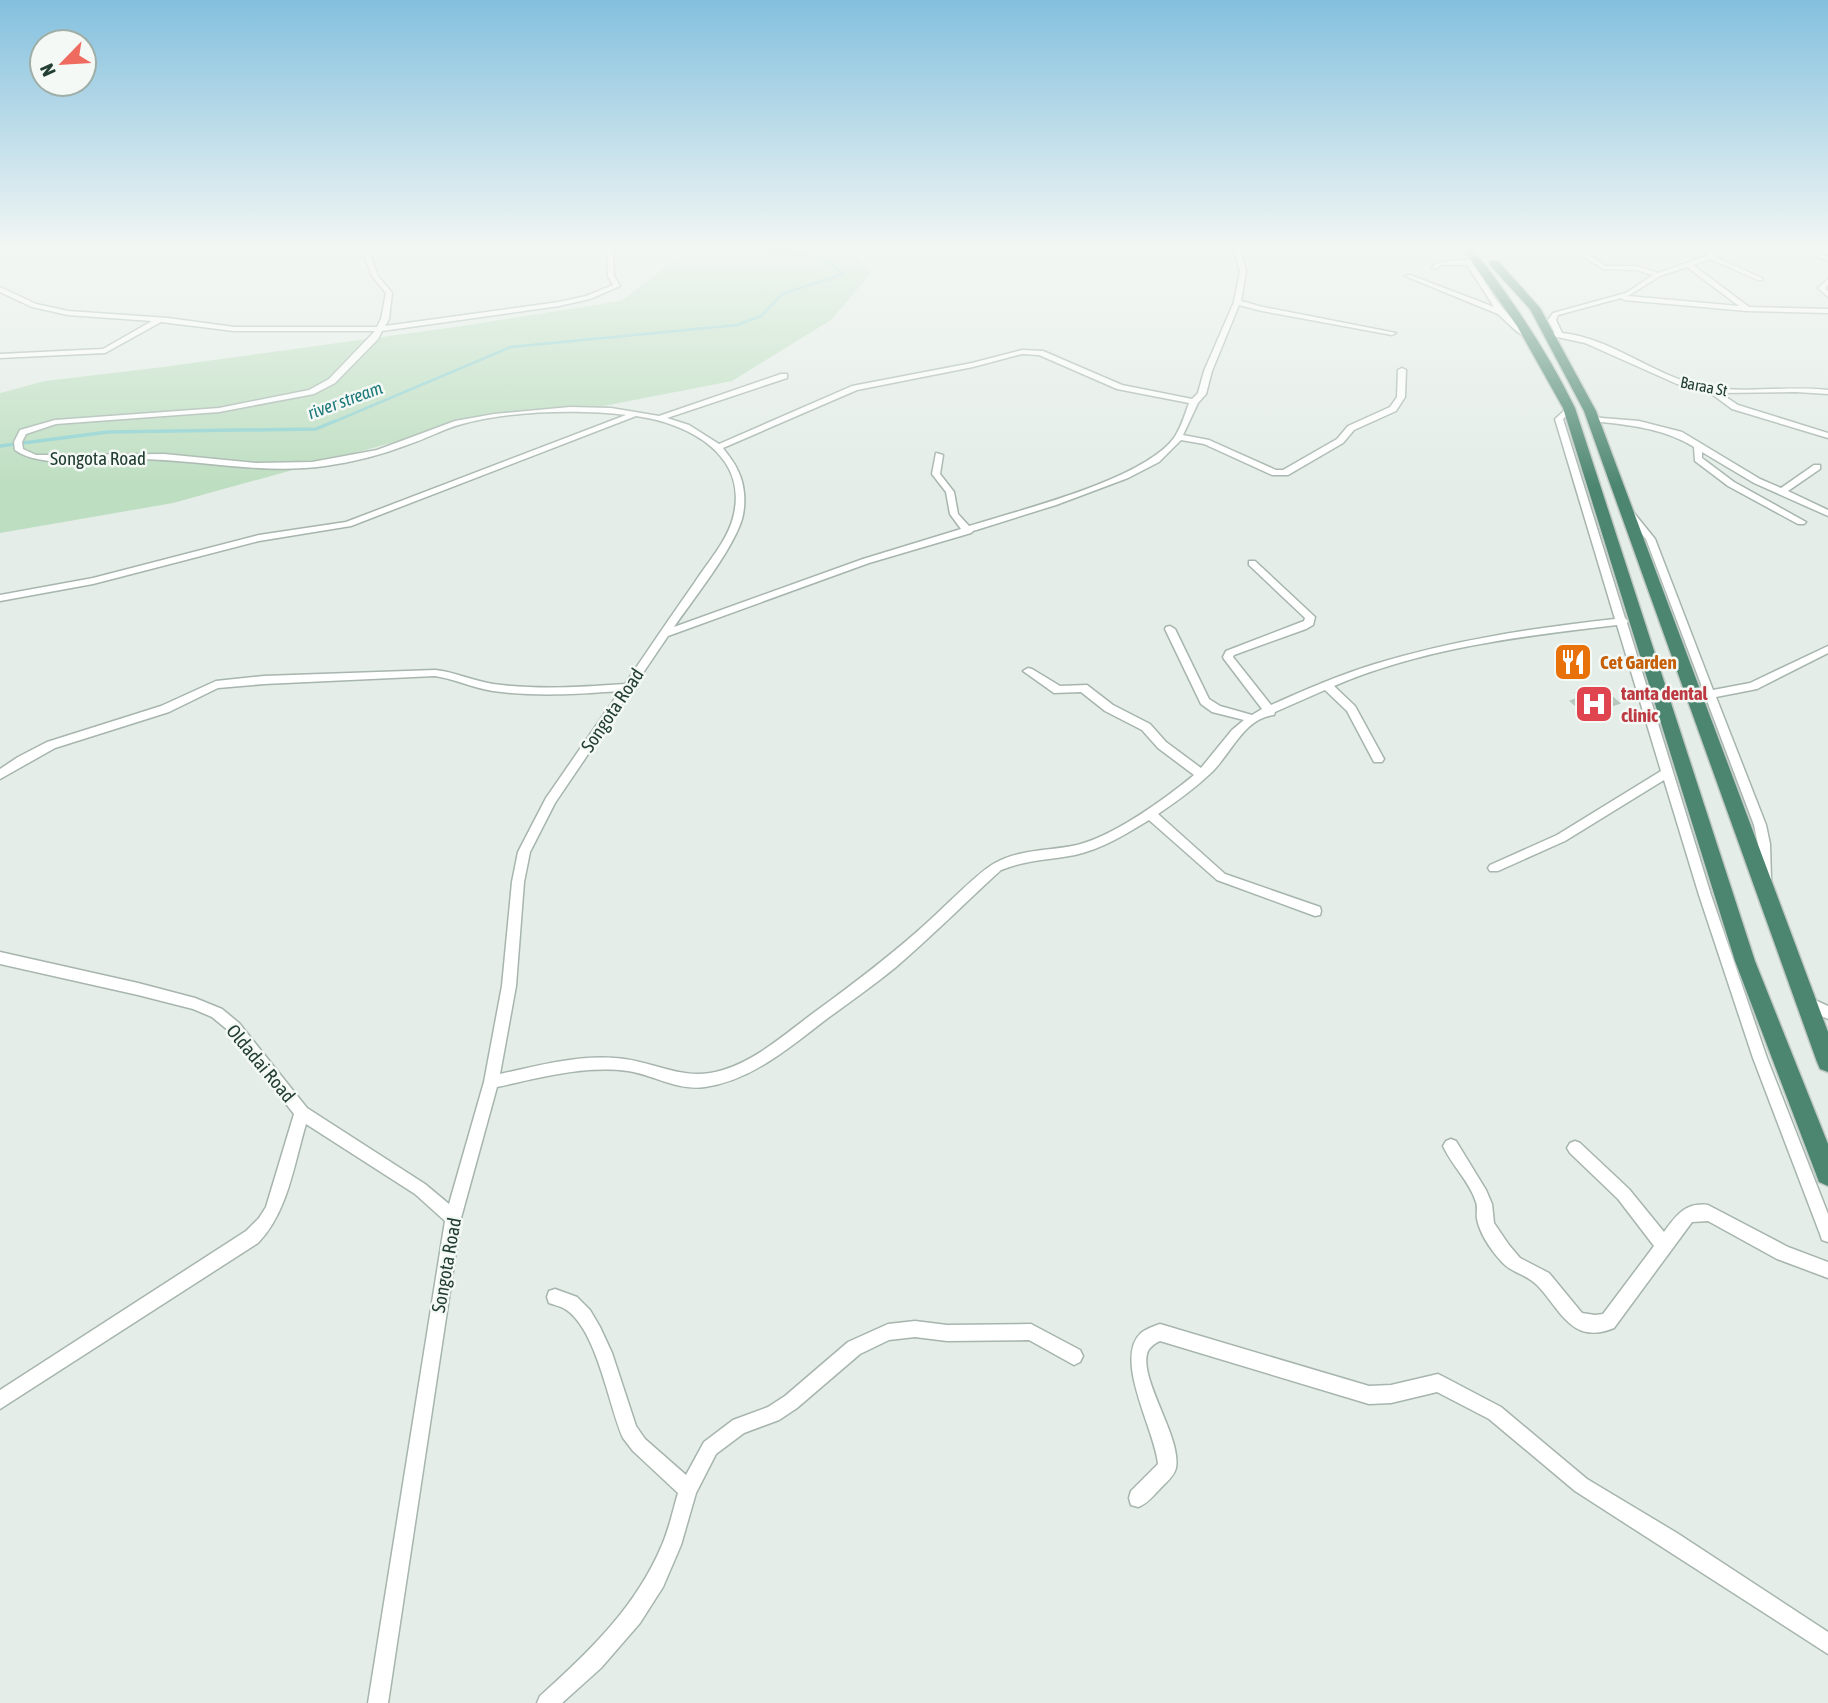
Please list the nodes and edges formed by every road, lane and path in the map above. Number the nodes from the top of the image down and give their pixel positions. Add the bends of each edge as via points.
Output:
1 (143, 328) edge
2 (224, 328) edge
3 (384, 328) edge
4 (1226, 328) edge
5 (1369, 328) edge
6 (1515, 328) edge
7 (1525, 328) edge
8 (1549, 328) edge
9 (1553, 328) edge
10 (380, 329) junction
11 (1392, 333) dead end
12 (1553, 334) junction
13 (1530, 336) junction
14 (0, 356) edge
15 (1402, 370) dead end
16 (784, 376) dead end
17 (1710, 390) junction
18 (1828, 392) edge
19 (1194, 402) junction
20 (1569, 408) junction
21 (638, 413) junction
22 (662, 417) junction
23 (1593, 419) junction
24 (1828, 436) edge
25 (1179, 437) junction
26 (722, 446) junction
27 (1698, 447) junction
28 (939, 455) dead end
29 (1817, 467) dead end
30 (1587, 471) junction
31 (1615, 476) junction
32 (1781, 492) junction
33 (1601, 511) junction
34 (1828, 513) edge
35 (1631, 515) junction
36 (1801, 522) dead end
37 (968, 531) junction
38 (1252, 562) dead end
39 (0, 598) edge
40 (1623, 621) junction
41 (1170, 629) dead end
42 (664, 634) junction
43 (1828, 649) edge
44 (1028, 671) dead end
45 (1326, 685) junction
46 (627, 687) junction
47 (1707, 695) junction
48 (1269, 712) junction
49 (1255, 719) junction
50 (1378, 759) dead end
51 (1668, 772) junction
52 (1201, 774) junction
53 (0, 775) edge
54 (1150, 814) junction
55 (1494, 868) dead end
56 (1765, 888) junction
57 (1315, 911) dead end
58 (0, 957) edge
59 (1805, 1002) junction
60 (1828, 1013) edge
61 (1828, 1062) edge
62 (491, 1082) junction
63 (302, 1113) junction
64 (1451, 1146) dead end
65 (1575, 1148) dead end
66 (1828, 1174) edge
67 (453, 1218) junction
68 (1828, 1234) edge
69 (1664, 1246) junction
70 (1828, 1270) edge
71 (555, 1297) dead end
72 (1074, 1356) dead end
73 (0, 1400) edge
74 (688, 1490) junction
75 (1138, 1498) dead end
76 (1828, 1644) edge
77 (378, 1703) edge
78 (547, 1703) edge

1 - 14 street via 106,351
2 - 10 street
3 - 10 street
4 - 19 street via 1202,394
5 - 11 street
6 - 13 street
7 - 13 highway
8 - 12 highway
9 - 12 street
10 - 21 street, Songota Road via 332,382 311,392 219,410 55,422 29,428 17,444 22,453 35,457 165,457 310,465 376,453 481,418 606,410
12 - 17 street, Baraa St via 1592,341 1678,382
12 - 23 highway
13 - 20 highway
15 - 25 street via 1401,397 1393,410 1351,428 1340,441 1285,473 1275,473 1206,442
16 - 22 street
17 - 18 street, Baraa St
17 - 24 street via 1735,407
19 - 25 street
19 - 26 street via 1120,387 1027,351 855,388
20 - 30 highway
20 - 40 street via 1559,419
21 - 22 street, Songota Road
21 - 39 street via 348,524 250,540 93,581
22 - 26 street, Songota Road
23 - 27 street via 1646,424 1679,434
23 - 31 highway
25 - 37 street via 1156,460 1125,476
26 - 42 street, Songota Road via 738,484 737,519 723,548
27 - 32 street
27 - 36 street via 1698,459 1719,475
28 - 37 street via 936,474 950,492 954,514
29 - 32 street
30 - 31 highway
30 - 33 highway
31 - 35 highway
32 - 34 street
33 - 35 highway
33 - 66 highway via 1745,961
35 - 47 street via 1650,539
35 - 56 highway
37 - 42 street
38 - 48 street via 1310,617 1309,623 1291,633 1229,655
40 - 45 street via 1506,637 1408,657
40 - 51 street
41 - 49 street via 1208,704
42 - 46 street, Songota Road
43 - 47 street via 1753,686
44 - 52 street via 1058,690 1083,688 1146,727 1162,746
45 - 48 street
45 - 50 street via 1350,709
46 - 53 street via 500,689 435,673 216,685 165,709 51,745
46 - 62 street, Songota Road via 550,801 524,852 509,986
47 - 56 street via 1760,825
48 - 49 street
49 - 52 street
51 - 55 street via 1560,838
51 - 68 street via 1760,1058
52 - 54 street
54 - 57 street via 1221,877
54 - 62 street via 1084,849 997,866 898,957 748,1067 690,1082 630,1065 608,1064
56 - 59 highway
58 - 63 street, Oldadai Road via 217,1013 234,1027
59 - 60 street
59 - 61 highway
62 - 67 street, Songota Road
63 - 67 street, Oldadai Road via 420,1189
63 - 73 street via 273,1210 252,1237
64 - 69 street via 1479,1192 1485,1218 1504,1252 1517,1266 1540,1275 1578,1322 1608,1322
65 - 69 street via 1611,1181
67 - 77 street, Songota Road
69 - 70 street via 1686,1216 1702,1211 1771,1249
71 - 74 street via 572,1302 593,1329 629,1432
72 - 74 street via 1031,1332 888,1332 854,1348 773,1414 723,1436 710,1448
74 - 78 street via 672,1545 633,1616 594,1661
75 - 76 street via 1167,1468 1138,1366 1144,1340 1151,1335 1160,1332 1368,1395 1438,1383 1495,1413 1581,1485

